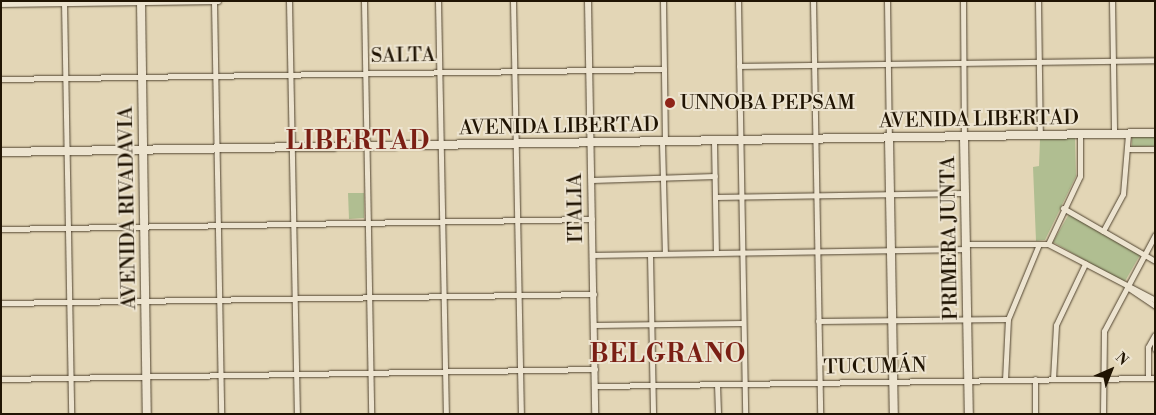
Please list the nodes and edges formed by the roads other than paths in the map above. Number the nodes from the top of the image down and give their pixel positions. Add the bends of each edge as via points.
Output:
1 (215, 1) edge
2 (289, 1) edge
3 (364, 1) edge
4 (438, 1) edge
5 (513, 1) edge
6 (588, 1) edge
7 (663, 1) edge
8 (738, 1) edge
9 (813, 1) edge
10 (887, 1) edge
11 (963, 1) edge
12 (1038, 1) edge
13 (1112, 1) edge
14 (64, 2) edge
15 (141, 2) edge
16 (1, 4) edge
17 (1155, 60) edge
18 (1113, 61) junction
19 (1039, 62) junction
20 (963, 63) junction
21 (888, 64) junction
22 (814, 65) junction
23 (739, 66) junction
24 (590, 69) junction
25 (664, 69) junction
26 (440, 70) junction
27 (515, 70) junction
28 (365, 72) junction
29 (291, 74) junction
30 (215, 76) junction
31 (65, 78) junction
32 (142, 78) junction
33 (1, 79) edge
34 (1155, 133) edge
35 (1114, 134) junction
36 (1128, 134) junction
37 (1080, 135) junction
38 (1040, 136) junction
39 (964, 137) junction
40 (889, 138) junction
41 (815, 139) junction
42 (714, 141) junction
43 (740, 141) junction
44 (664, 142) junction
45 (591, 143) junction
46 (516, 144) junction
47 (367, 146) junction
48 (442, 146) junction
49 (292, 147) junction
50 (216, 148) junction
51 (143, 149) junction
52 (1128, 149) junction
53 (1155, 149) edge
54 (66, 151) junction
55 (1, 152) edge
56 (715, 176) junction
57 (663, 178) junction
58 (592, 180) junction
59 (965, 193) junction
60 (890, 194) junction
61 (816, 196) junction
62 (715, 197) junction
63 (741, 197) junction
64 (1063, 208) junction
65 (592, 219) junction
66 (517, 220) junction
67 (443, 222) junction
68 (368, 223) junction
69 (294, 224) junction
70 (218, 226) junction
71 (144, 227) junction
72 (68, 228) junction
73 (1, 229) edge
74 (1103, 231) junction
75 (1155, 235) edge
76 (1039, 244) junction
77 (1048, 244) junction
78 (966, 246) junction
79 (891, 250) junction
80 (817, 251) junction
81 (716, 252) junction
82 (742, 252) junction
83 (665, 253) junction
84 (650, 254) junction
85 (593, 255) junction
86 (1144, 255) junction
87 (1155, 261) edge
88 (1085, 264) junction
89 (1126, 286) junction
90 (594, 294) junction
91 (519, 295) junction
92 (444, 297) junction
93 (369, 298) junction
94 (295, 299) junction
95 (1155, 300) edge
96 (219, 301) junction
97 (145, 302) junction
98 (1, 303) edge
99 (69, 303) junction
100 (1155, 306) edge
101 (968, 318) junction
102 (1008, 318) junction
103 (892, 320) junction
104 (818, 321) junction
105 (743, 322) junction
106 (651, 324) junction
107 (594, 325) junction
108 (1154, 335) edge
109 (1155, 349) edge
110 (595, 368) junction
111 (520, 370) junction
112 (445, 371) junction
113 (370, 372) junction
114 (296, 373) junction
115 (220, 374) junction
116 (146, 376) junction
117 (70, 377) junction
118 (1103, 378) junction
119 (1148, 378) junction
120 (1155, 378) edge
121 (1, 379) edge
122 (1035, 379) junction
123 (1053, 379) junction
124 (969, 380) junction
125 (1005, 380) junction
126 (819, 382) junction
127 (894, 382) junction
128 (717, 384) junction
129 (744, 384) junction
130 (652, 385) junction
131 (595, 386) junction
132 (71, 414) edge
133 (147, 414) edge
134 (221, 414) edge
135 (297, 414) edge
136 (371, 414) edge
137 (446, 414) edge
138 (521, 414) edge
139 (596, 414) edge
140 (653, 414) edge
141 (718, 414) edge
142 (745, 414) edge
143 (820, 414) edge
144 (894, 414) edge
145 (969, 414) edge
146 (1035, 414) edge
147 (1103, 414) edge

1 - 15 street
1 - 30 street
2 - 29 street
3 - 28 street
4 - 26 street
5 - 27 street
6 - 24 street, ITALIA
7 - 25 street
8 - 23 street
9 - 22 street
10 - 21 street
11 - 20 street, PRIMERA JUNTA
12 - 19 street
13 - 18 street
14 - 15 street
14 - 16 street
14 - 31 street
15 - 32 main road, AVENIDA RIVADAVIA
17 - 18 street
18 - 19 street
18 - 35 street
19 - 20 street
19 - 38 street
20 - 21 street
20 - 39 street, PRIMERA JUNTA
21 - 22 street
21 - 40 street
22 - 23 street
22 - 41 street
23 - 43 street
24 - 25 street, SALTA
24 - 27 street, SALTA
24 - 45 street, ITALIA
25 - 44 street
26 - 27 street, SALTA
26 - 28 street, SALTA
26 - 48 street
27 - 46 street
28 - 29 street, SALTA
28 - 47 street
29 - 30 street, SALTA
29 - 49 street
30 - 32 street, SALTA
30 - 50 street
31 - 32 street, SALTA
31 - 33 street, SALTA
31 - 54 street
32 - 51 main road, AVENIDA RIVADAVIA
34 - 36 main road, AVENIDA LIBERTAD
35 - 36 main road, AVENIDA LIBERTAD
35 - 37 main road, AVENIDA LIBERTAD
36 - 52 street
37 - 38 main road, AVENIDA LIBERTAD
37 - 64 street via 1080,176
38 - 39 main road, AVENIDA LIBERTAD
39 - 40 main road, AVENIDA LIBERTAD
39 - 59 main road, PRIMERA JUNTA
40 - 41 main road, AVENIDA LIBERTAD
40 - 60 main road
41 - 43 main road, AVENIDA LIBERTAD
41 - 61 street
42 - 43 main road, AVENIDA LIBERTAD
42 - 44 main road, AVENIDA LIBERTAD
42 - 56 street
43 - 63 street
44 - 45 main road, AVENIDA LIBERTAD
44 - 57 street
45 - 46 main road, AVENIDA LIBERTAD
45 - 58 street, ITALIA
46 - 48 main road, AVENIDA LIBERTAD
46 - 66 street
47 - 48 main road, AVENIDA LIBERTAD
47 - 49 main road, AVENIDA LIBERTAD
47 - 68 street
48 - 67 street
49 - 50 main road, AVENIDA LIBERTAD
49 - 69 street
50 - 51 main road, AVENIDA LIBERTAD
50 - 70 street
51 - 54 main road, AVENIDA LIBERTAD
51 - 71 main road, AVENIDA RIVADAVIA
52 - 53 street
52 - 74 street via 1123,194
54 - 55 main road, AVENIDA LIBERTAD
54 - 72 street
56 - 57 street
56 - 62 street
57 - 58 street
57 - 83 street
58 - 65 street, ITALIA
59 - 60 street
59 - 78 main road, PRIMERA JUNTA
60 - 61 street
60 - 79 main road
61 - 63 street
61 - 80 street
62 - 63 street
62 - 81 street
63 - 82 street
64 - 74 street
64 - 77 street
65 - 66 street
65 - 85 street, ITALIA
66 - 67 street
66 - 91 street
67 - 68 street
67 - 92 street
68 - 69 street
68 - 93 street
69 - 70 street
69 - 94 street
70 - 71 street
70 - 96 street
71 - 72 street
71 - 97 main road, AVENIDA RIVADAVIA
72 - 73 street
72 - 99 street
74 - 86 street
75 - 86 street
76 - 77 street
76 - 78 street
76 - 102 street
77 - 88 street
78 - 79 street
78 - 101 main road, PRIMERA JUNTA
79 - 80 street
79 - 103 main road
80 - 82 street
80 - 104 street
81 - 82 street
81 - 83 street
82 - 105 street
83 - 84 street
84 - 85 street
84 - 106 street
85 - 90 street, ITALIA
86 - 87 street
86 - 89 street
88 - 89 street
88 - 123 street via 1056,325
89 - 95 street
89 - 100 street
89 - 118 street via 1104,332
90 - 91 street
90 - 107 street, ITALIA
91 - 92 street
91 - 111 street
92 - 93 street
92 - 112 street
93 - 94 street
93 - 113 street
94 - 96 street
94 - 114 street
96 - 97 street
96 - 115 street
97 - 99 street
97 - 116 main road, AVENIDA RIVADAVIA
98 - 99 street
99 - 117 street
101 - 102 street
101 - 103 street
101 - 124 main road, PRIMERA JUNTA
102 - 125 street
103 - 104 street
103 - 127 main road
104 - 126 street
105 - 106 street
105 - 129 street
106 - 107 street
106 - 130 street
107 - 110 street, ITALIA
108 - 109 street
108 - 119 street via 1148,347
110 - 111 street
110 - 131 street, ITALIA
111 - 112 street
111 - 138 street
112 - 113 street
112 - 137 street
113 - 114 street
113 - 136 street
114 - 115 street
114 - 135 street
115 - 116 street
115 - 134 street
116 - 117 street
116 - 133 main road, AVENIDA RIVADAVIA
117 - 121 street
117 - 132 street
118 - 119 street, TUCUMÁN
118 - 123 street, TUCUMÁN
118 - 147 street
119 - 120 street, TUCUMÁN
122 - 123 street, TUCUMÁN
122 - 125 street, TUCUMÁN
122 - 146 street
124 - 125 street, TUCUMÁN
124 - 127 street, TUCUMÁN
124 - 145 main road, PRIMERA JUNTA
126 - 127 street, TUCUMÁN
126 - 129 street, TUCUMÁN
126 - 143 street
127 - 144 main road
128 - 129 street, TUCUMÁN
128 - 130 street, TUCUMÁN
128 - 141 street
129 - 142 street
130 - 131 street, TUCUMÁN
130 - 140 street
131 - 139 street, ITALIA

